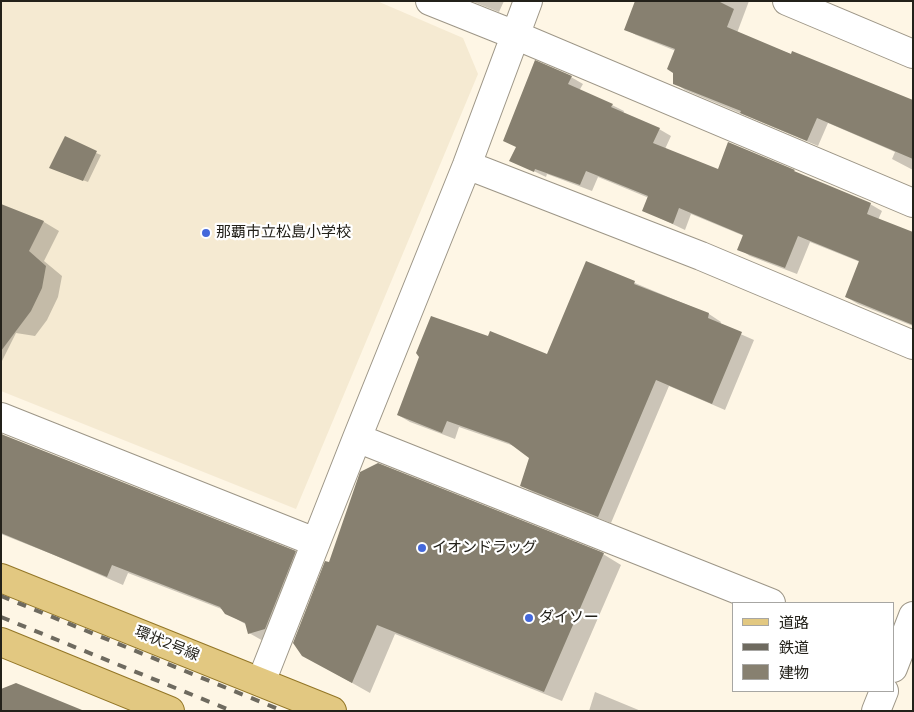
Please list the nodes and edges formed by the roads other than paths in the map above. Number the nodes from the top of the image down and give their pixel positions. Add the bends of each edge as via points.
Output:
1 (430, 1) edge
2 (528, 1) edge
3 (787, 1) edge
4 (515, 35) junction
5 (913, 54) edge
6 (467, 166) junction
7 (913, 203) edge
8 (913, 344) edge
9 (1, 417) edge
10 (356, 438) junction
11 (315, 542) junction
12 (1, 578) edge
13 (768, 602) edge
14 (913, 616) edge
15 (3, 649) edge
16 (899, 658) edge
17 (261, 682) junction
18 (884, 692) edge
19 (170, 711) edge
20 (332, 711) edge
21 (876, 711) edge

1 - 4 street
2 - 4 street
3 - 5 street
4 - 6 street
4 - 7 street
6 - 8 street via 701,256
6 - 10 street
9 - 11 street
10 - 11 street
10 - 13 street
11 - 17 street
12 - 17 main road, 環状2号線
14 - 16 street
15 - 19 main road
17 - 20 main road, 環状2号線
18 - 21 street

